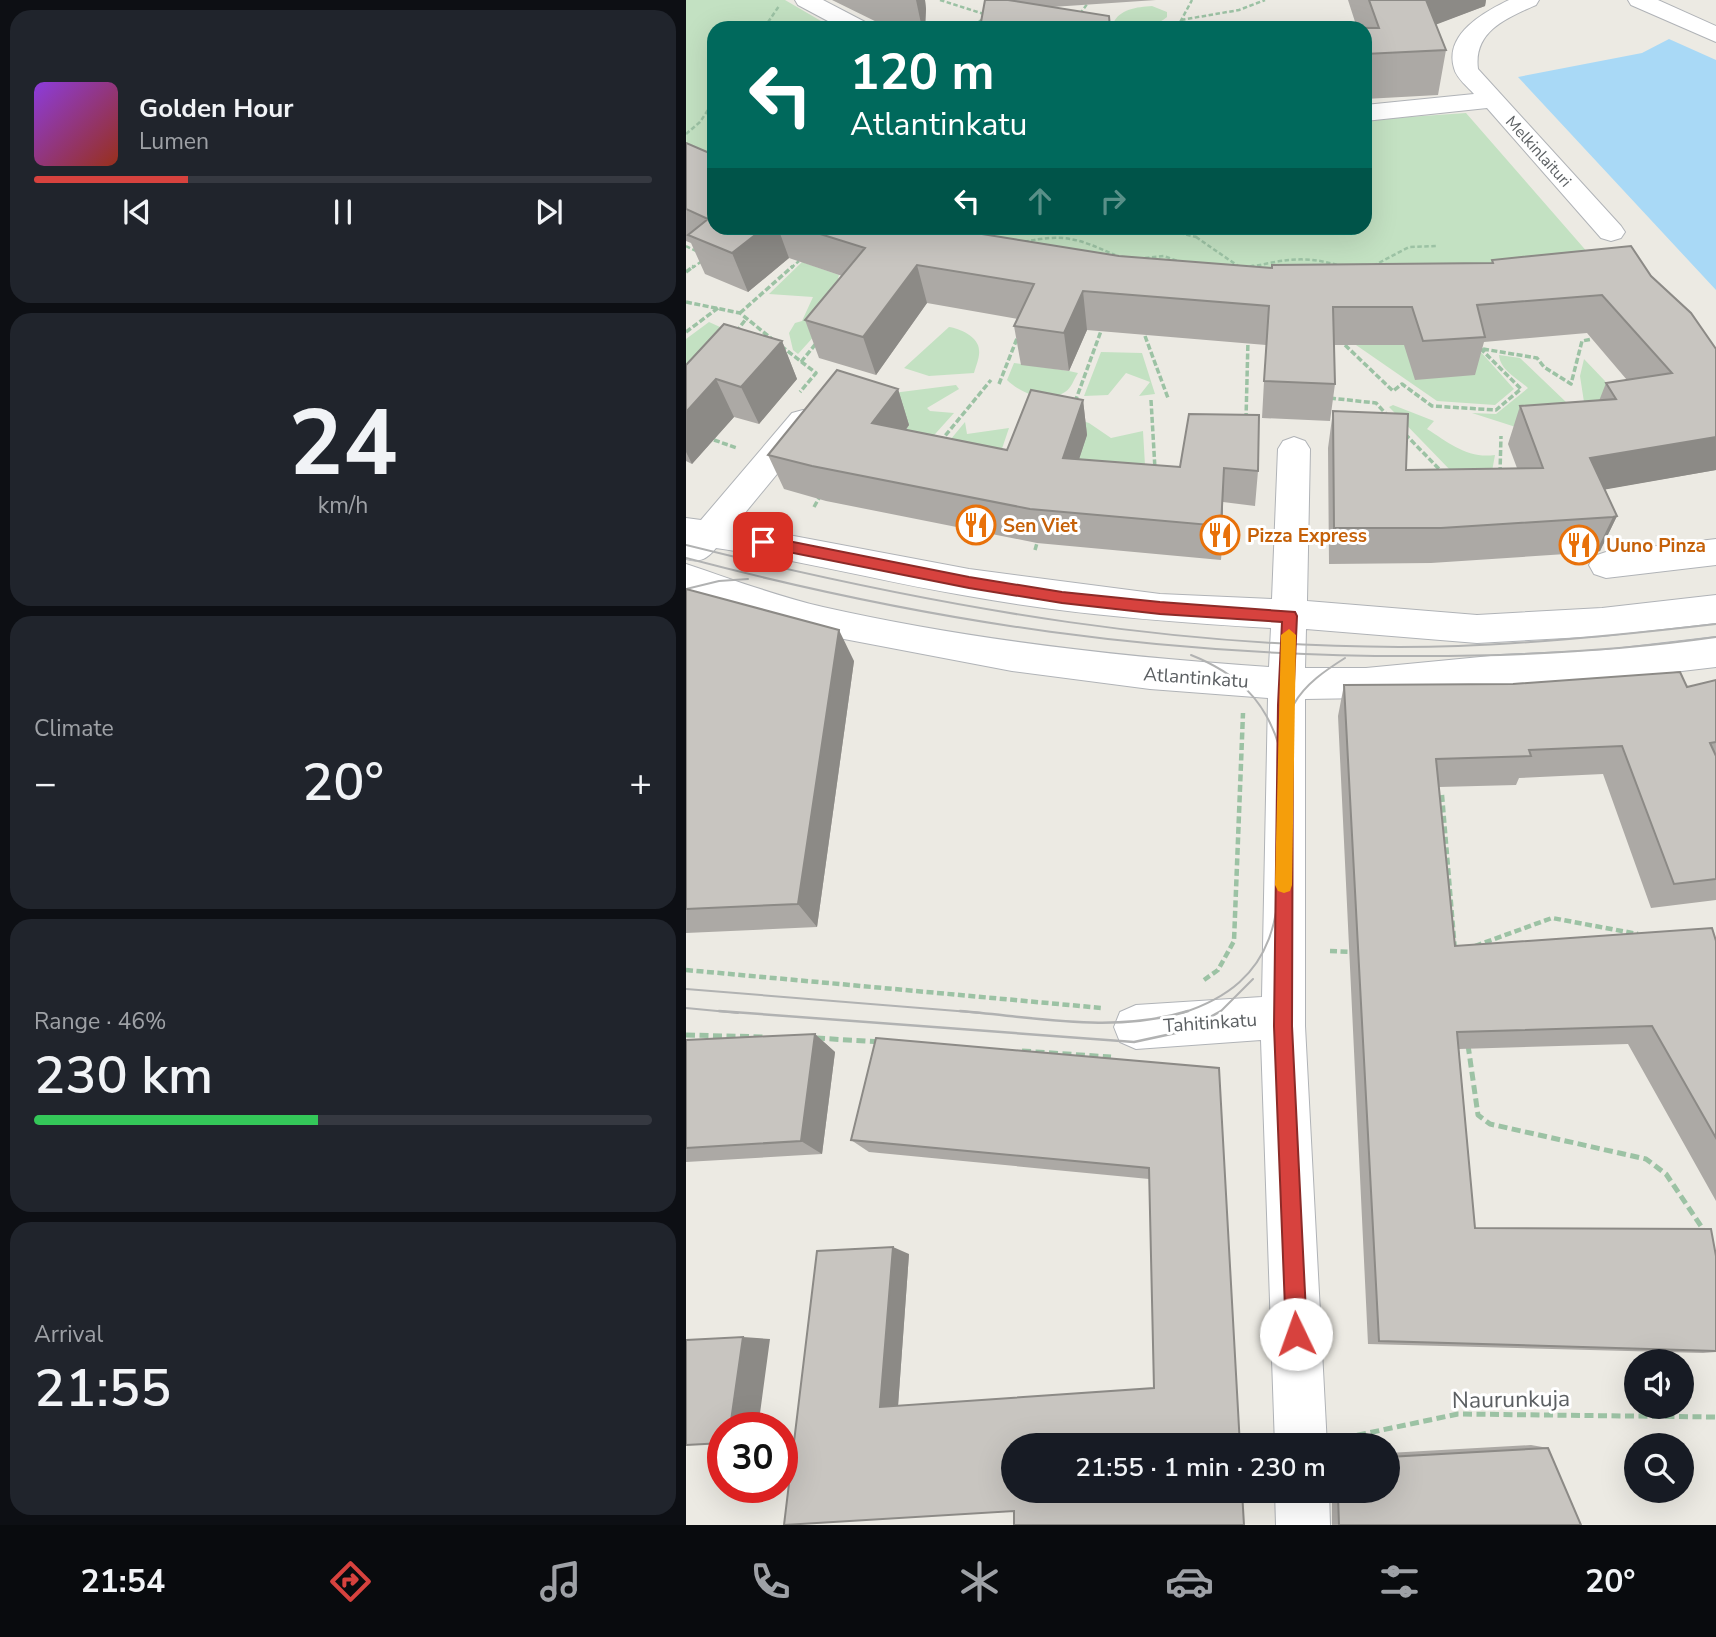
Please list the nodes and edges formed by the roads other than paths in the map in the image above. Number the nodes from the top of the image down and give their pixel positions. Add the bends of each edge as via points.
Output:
1 (806, 0) edge
2 (1528, 0) edge
3 (1639, 0) edge
4 (846, 21) edge
5 (1716, 35) edge
6 (1493, 100) junction
7 (1372, 112) edge
8 (1611, 232) dead end
9 (782, 397) dead end
10 (1294, 449) dead end
11 (693, 542) edge
12 (1716, 552) edge
13 (1606, 565) dead end
14 (686, 579) edge
15 (1716, 609) edge
16 (1290, 616) junction
17 (1716, 652) edge
18 (1287, 684) junction
19 (1283, 1017) junction
20 (1122, 1031) road end
21 (1316, 1433) edge
22 (1302, 1503) edge
23 (1303, 1525) edge

1 - 4 street
2 - 6 street, Melkinlaituri via 1494,16 1466,44 1466,70
3 - 5 street
6 - 7 street
6 - 8 street, Melkinlaituri
9 - 11 street via 818,392
10 - 16 street
11 - 16 street via 763,542 1062,597
12 - 13 street
14 - 18 street, Atlantinkatu via 823,621 980,651 1150,674
15 - 16 street via 1502,629
16 - 18 street
17 - 18 street, Atlantinkatu via 1409,681
18 - 19 street
19 - 20 street, Tahitinkatu
19 - 21 street
22 - 23 street

